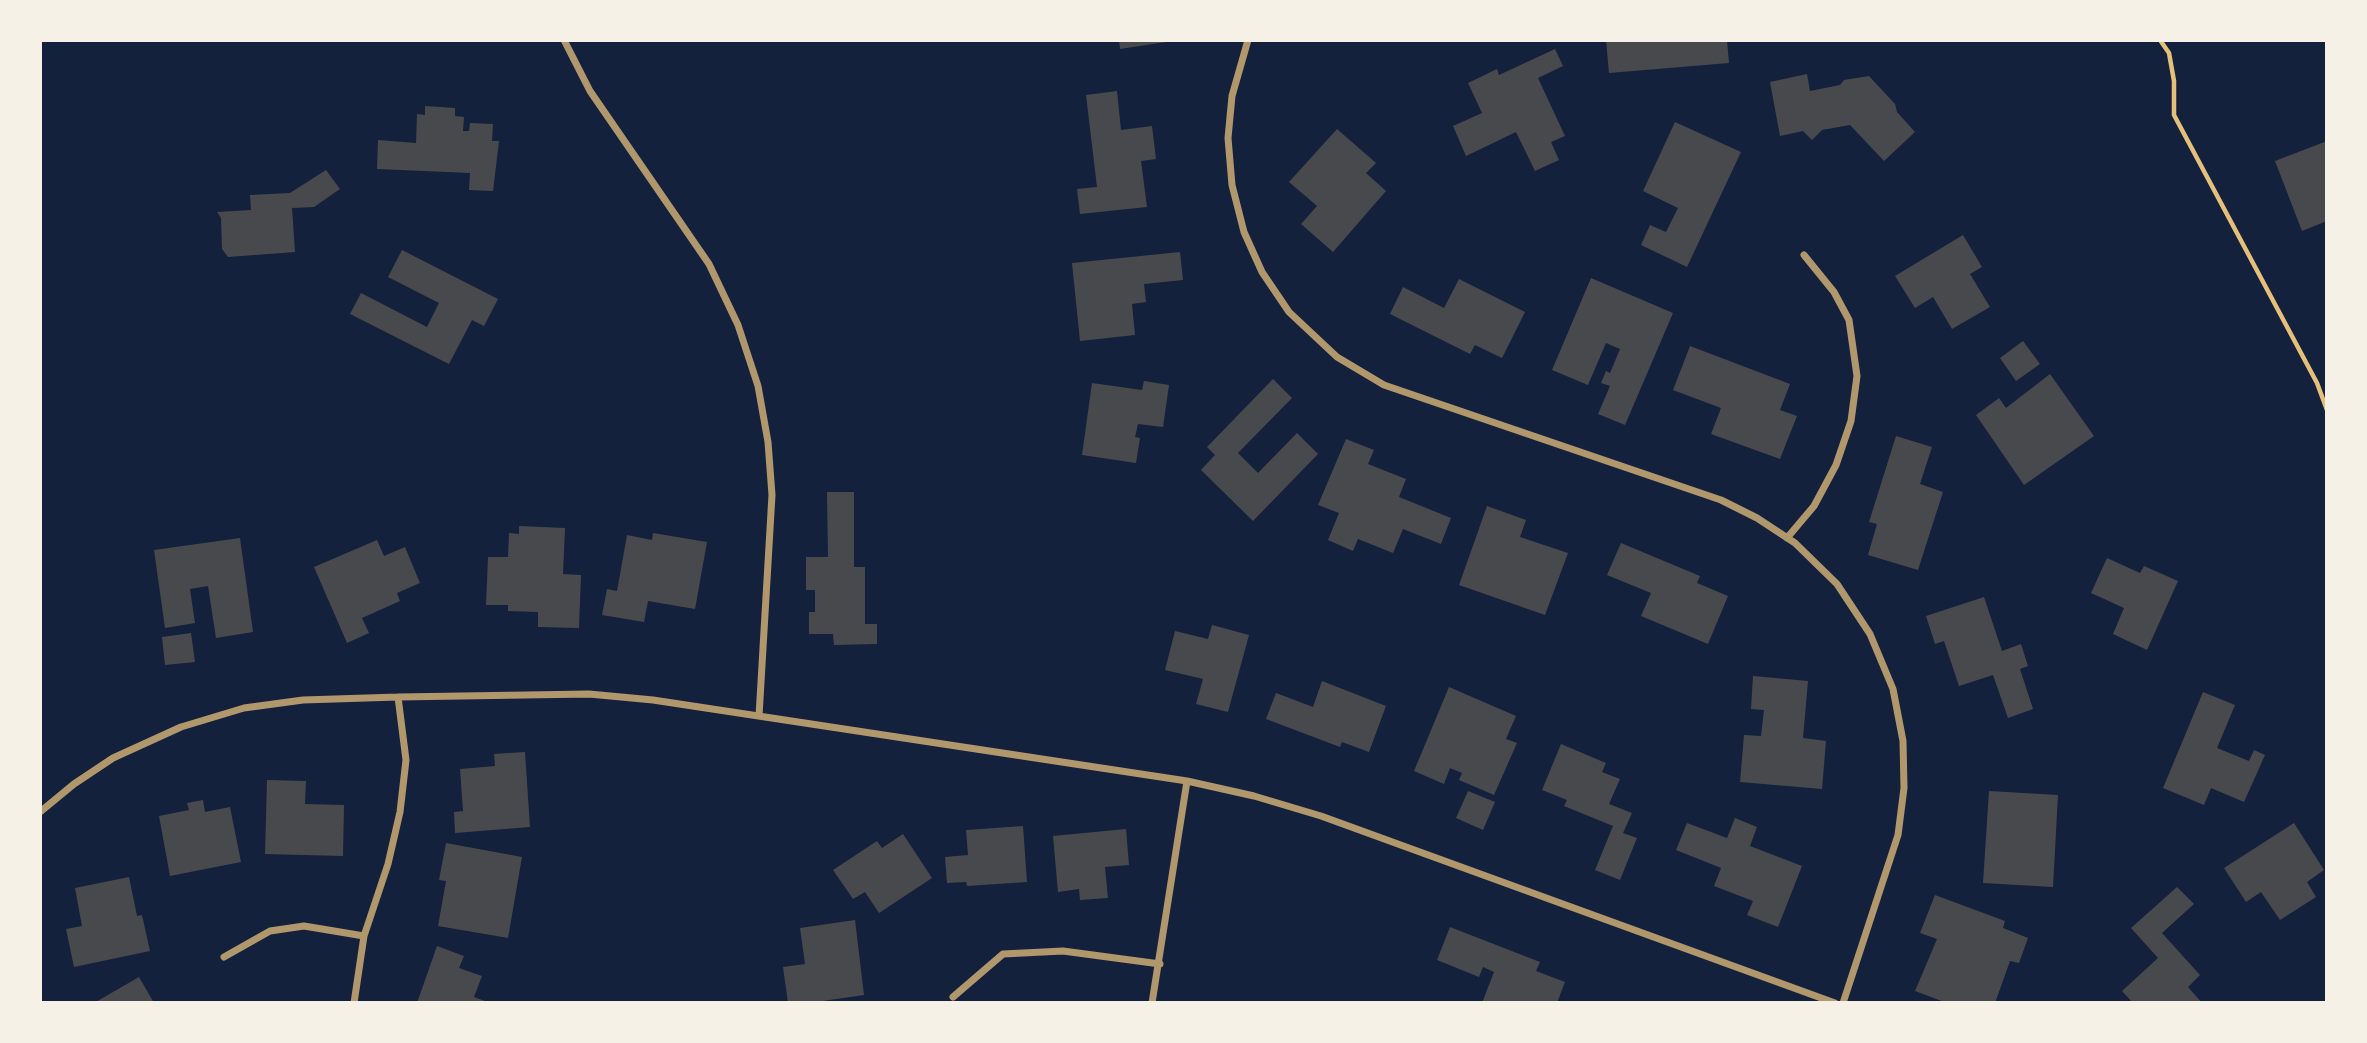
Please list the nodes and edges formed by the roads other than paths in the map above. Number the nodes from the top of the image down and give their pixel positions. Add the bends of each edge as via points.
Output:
1 (564, 40) edge
2 (1248, 40) edge
3 (1804, 255) dead end
4 (1787, 538) junction
5 (398, 697) junction
6 (758, 716) junction
7 (1188, 781) junction
8 (40, 812) edge
9 (364, 936) junction
10 (223, 957) dead end
11 (1160, 964) junction
12 (953, 997) dead end
13 (354, 1003) edge
14 (1152, 1003) edge
15 (1835, 1003) edge
16 (1843, 1003) edge

1 - 6 street via 590,91 709,264 738,325 758,386 772,495
2 - 4 street via 1232,96 1228,138 1232,185 1244,232 1262,272 1289,312 1337,357 1384,385 1721,500
3 - 4 street via 1834,292 1849,320 1857,376 1850,421 1836,465 1814,506
4 - 16 street via 1836,584 1870,634 1893,689 1903,741 1898,835
5 - 6 street via 589,694
5 - 8 street via 244,708 181,727 113,758
5 - 9 street via 406,760 400,812
6 - 7 street
7 - 11 street
7 - 15 street via 1321,816
9 - 10 street via 304,926 270,931
9 - 13 street
11 - 12 street via 1063,951 1003,954
11 - 14 street

